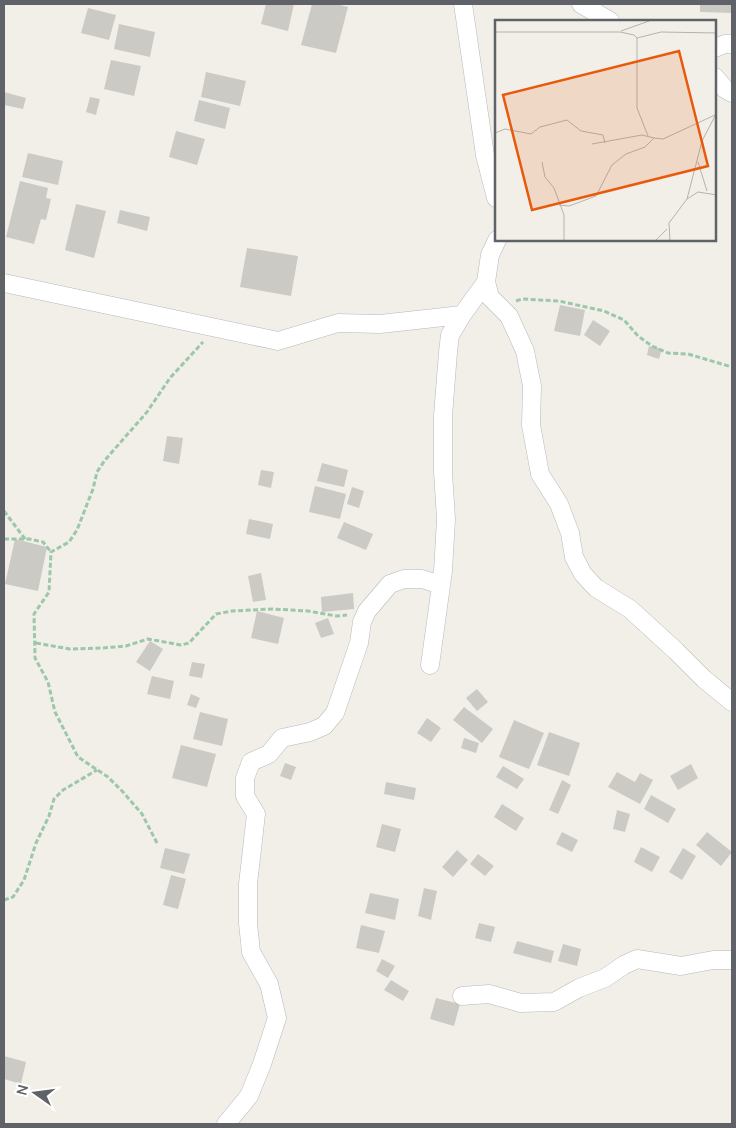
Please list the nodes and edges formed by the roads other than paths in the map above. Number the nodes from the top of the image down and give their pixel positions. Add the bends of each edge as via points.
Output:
1 (463, 4) edge
2 (581, 4) edge
3 (608, 20) edge
4 (732, 44) edge
5 (716, 48) edge
6 (716, 78) edge
7 (732, 93) edge
8 (495, 194) edge
9 (497, 241) edge
10 (486, 282) junction
11 (4, 283) edge
12 (462, 315) junction
13 (441, 585) junction
14 (430, 665) dead end
15 (732, 702) edge
16 (732, 960) edge
17 (462, 996) dead end
18 (226, 1124) edge

1 - 8 street via 485,156
2 - 3 street
4 - 5 street
6 - 7 street
9 - 10 street via 490,255
10 - 12 street
10 - 15 street via 490,296 509,316 525,351 532,386 531,425 540,474 559,504 582,574 596,588 630,609
11 - 12 street via 278,341 338,323 380,324
12 - 13 street via 450,335 444,379 446,519
13 - 14 street
13 - 18 street via 422,579 404,579 390,584 362,622 359,643 335,713 324,726 282,738 269,754 251,762 244,778 245,796 256,814 248,884 250,952 269,984 277,1018 249,1096
16 - 17 street via 681,966 637,959 554,1002 521,1002 490,994

